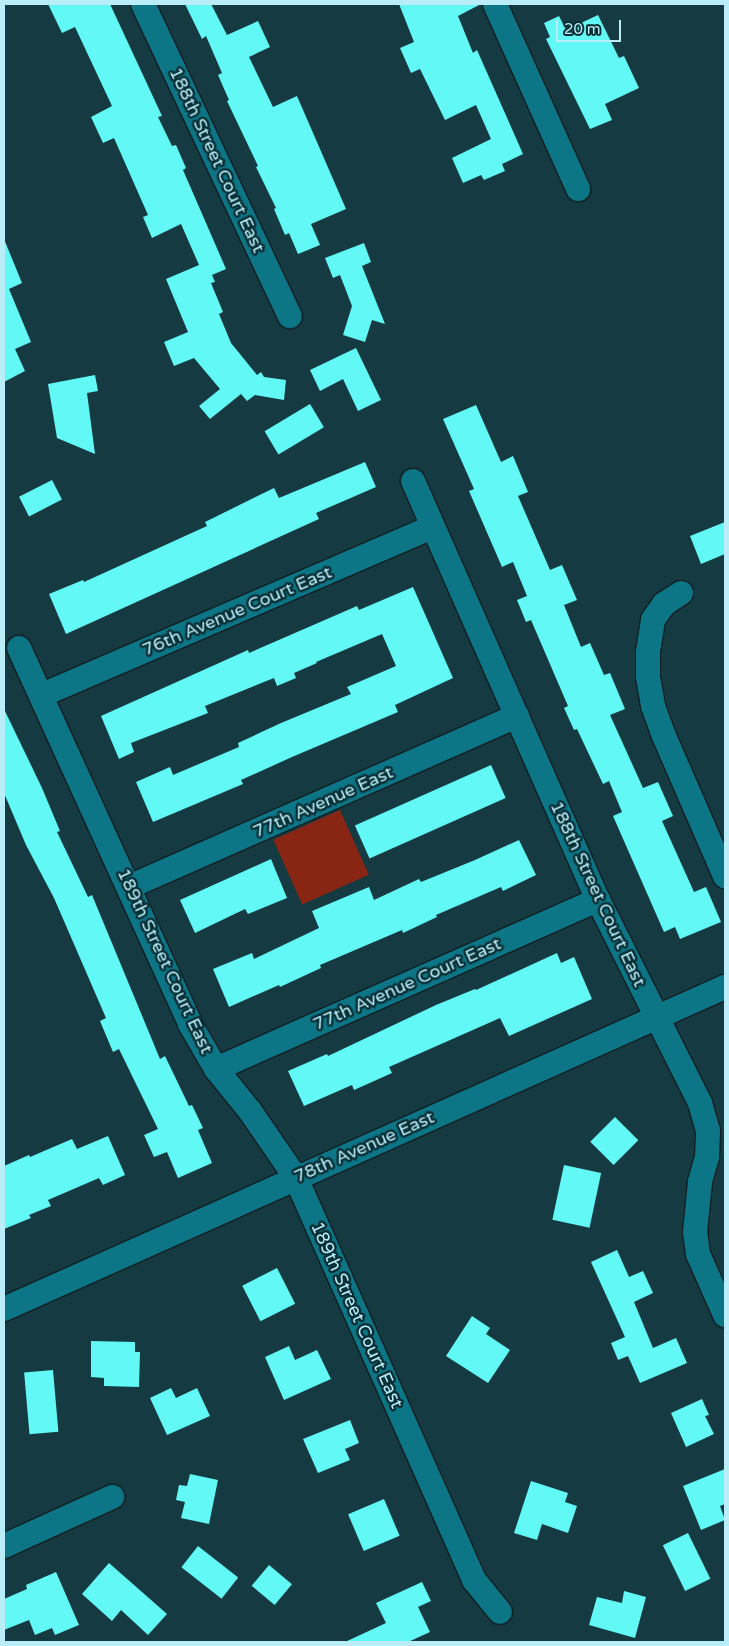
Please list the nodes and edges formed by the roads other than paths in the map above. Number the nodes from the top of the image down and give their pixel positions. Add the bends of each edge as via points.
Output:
1 (143, 4) edge
2 (495, 4) edge
3 (578, 189) dead end
4 (290, 316) dead end
5 (413, 481) dead end
6 (432, 527) junction
7 (681, 593) dead end
8 (20, 648) dead end
9 (42, 695) junction
10 (517, 716) junction
11 (725, 876) edge
12 (129, 888) junction
13 (598, 900) junction
14 (725, 987) edge
15 (658, 1019) junction
16 (216, 1068) junction
17 (716, 1124) edge
18 (296, 1178) junction
19 (4, 1309) edge
20 (725, 1315) edge
21 (112, 1496) dead end
22 (4, 1546) edge
23 (500, 1612) dead end

1 - 4 street, 188th Street Court East
2 - 3 street
5 - 6 street, 188th Street Court East
6 - 9 street, 76th Avenue Court East
6 - 10 street, 188th Street Court East
7 - 11 street via 664,604 653,620 648,677 653,706 664,736
8 - 9 street, 189th Street Court East
9 - 12 street, 189th Street Court East
10 - 12 street, 77th Avenue East
10 - 13 street, 188th Street Court East
12 - 16 street, 189th Street Court East via 190,1024
13 - 15 street, 188th Street Court East
13 - 16 street, 77th Avenue Court East
14 - 15 street, 78th Avenue East
15 - 17 street, 188th Street Court East via 700,1103
15 - 18 street, 78th Avenue East
16 - 18 street, 189th Street Court East
17 - 20 street, 188th Street Court East via 700,1182 695,1232 698,1254
18 - 19 street, 78th Avenue East
18 - 23 street, 189th Street Court East via 474,1580
21 - 22 street

